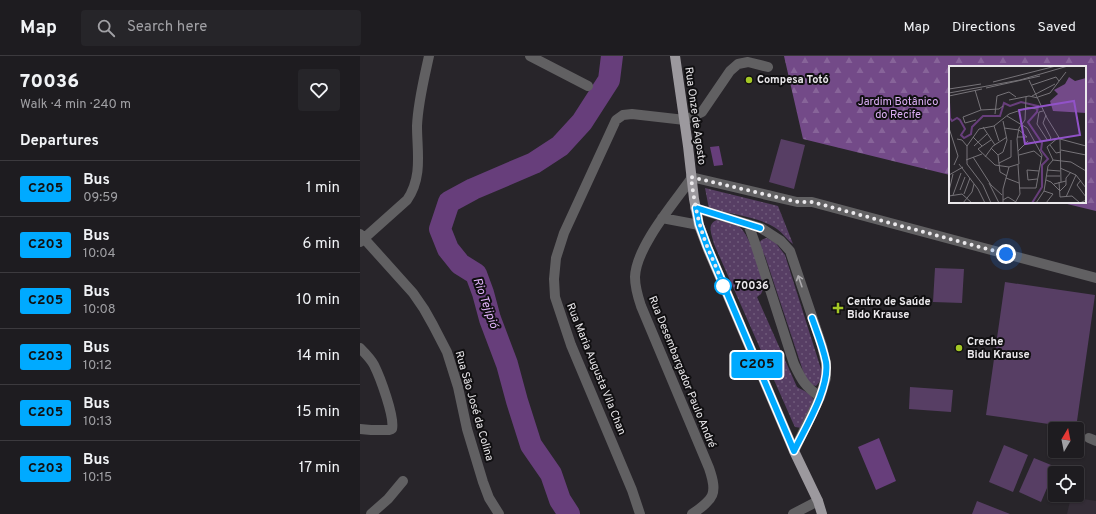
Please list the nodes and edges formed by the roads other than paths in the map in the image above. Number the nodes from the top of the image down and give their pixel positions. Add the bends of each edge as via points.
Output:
1 (429, 56) edge
2 (530, 56) edge
3 (675, 56) edge
4 (768, 67) dead end
5 (588, 86) dead end
6 (684, 120) junction
7 (691, 178) junction
8 (696, 208) junction
9 (662, 218) junction
10 (699, 224) junction
11 (748, 224) junction
12 (361, 238) edge
13 (1096, 278) edge
14 (360, 348) edge
15 (820, 397) junction
16 (360, 429) edge
17 (794, 451) junction
18 (403, 481) dead end
19 (818, 501) junction
20 (371, 514) edge
21 (499, 514) edge
22 (640, 514) edge
23 (692, 514) edge
24 (793, 514) edge
25 (822, 514) edge

1 - 12 street via 419,105 419,159 415,186 407,200
2 - 5 street
3 - 6 main road, Rua Onze de Agosto
4 - 6 street via 748,62 738,64 730,71 702,112
6 - 7 main road, Rua Onze de Agosto
6 - 22 street, Rua Maria Augusta Vila Chan via 632,114 623,115 616,120 564,232 556,258 555,297 571,345
7 - 8 main road, Rua Onze de Agosto
7 - 9 street, Rua Desembargador Paulo André
7 - 13 street via 798,202 812,202
8 - 10 main road, Rua Onze de Agosto
8 - 11 street
9 - 10 street
9 - 23 street, Rua Desembargador Paulo André via 640,254 636,265 636,288 714,485 711,498
10 - 17 main road, Rua Onze de Agosto
11 - 15 street via 794,364 809,389
15 -> 11 street via 826,378 826,363 790,251 769,233
12 - 21 street, Rua São José da Colina via 413,293 434,325 458,387 483,482
14 - 16 street via 373,363 383,384 392,421 392,429 389,430
15 - 17 street
17 - 19 main road, Rua Onze de Agosto
18 - 20 street
19 - 24 street
19 - 25 main road, Rua Onze de Agosto

